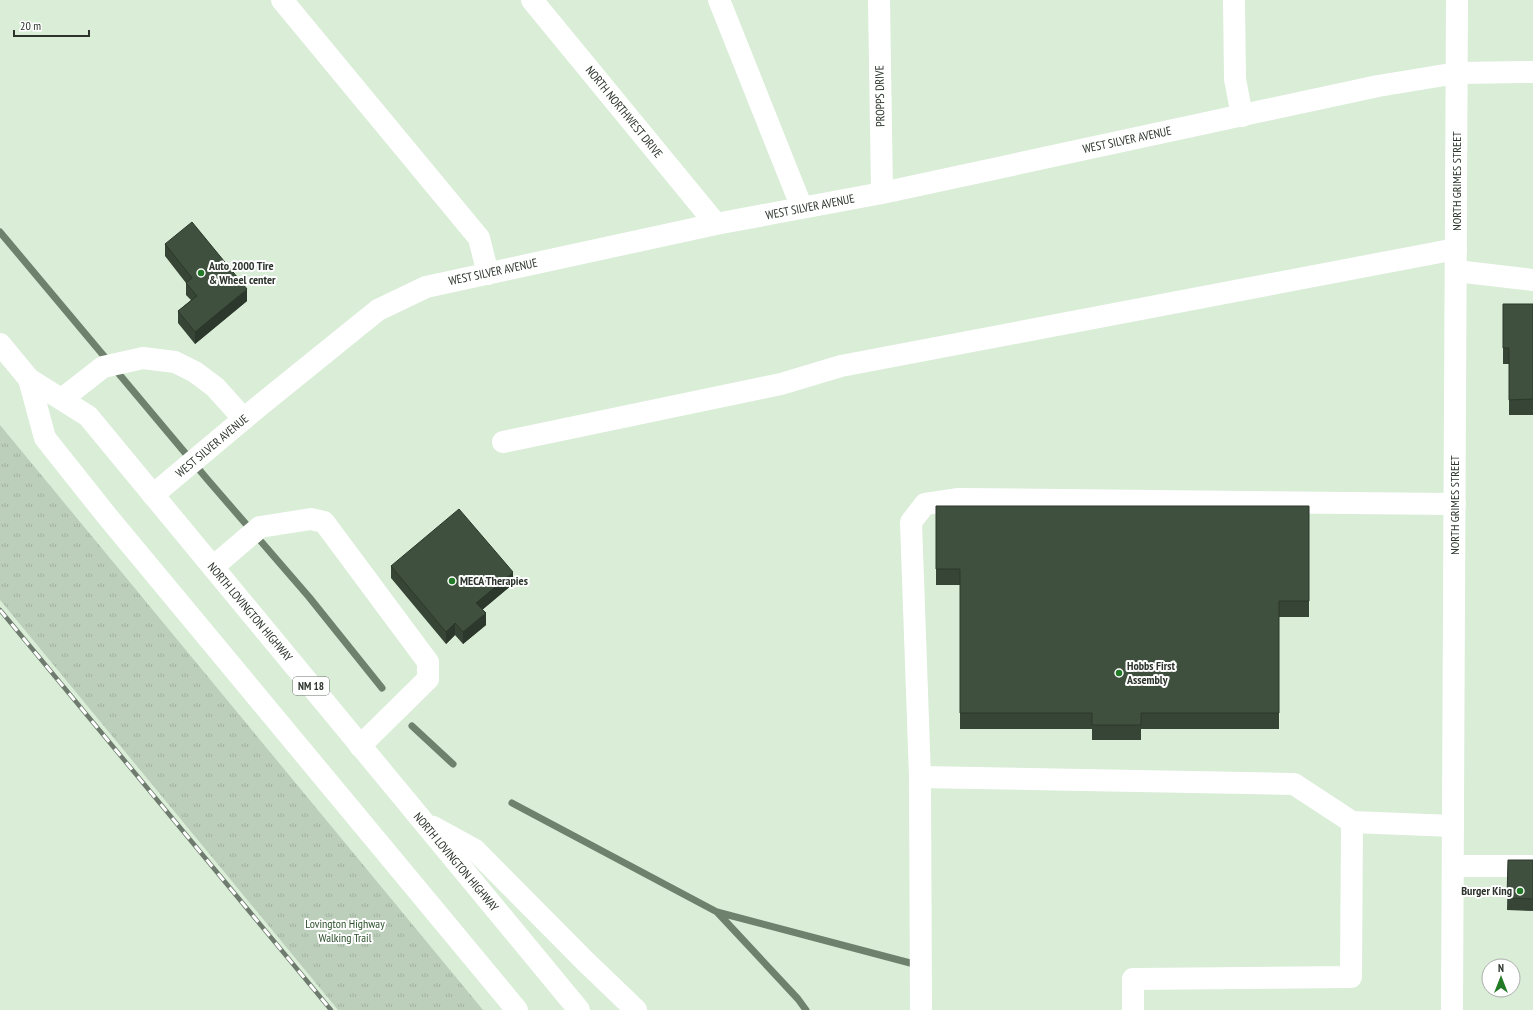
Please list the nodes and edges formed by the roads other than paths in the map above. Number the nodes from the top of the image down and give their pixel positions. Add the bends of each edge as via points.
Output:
1 (282, 0) edge
2 (532, 0) edge
3 (719, 0) edge
4 (879, 0) edge
5 (1234, 0) edge
6 (1457, 0) edge
7 (1533, 72) edge
8 (1457, 73) junction
9 (1242, 116) junction
10 (882, 193) junction
11 (802, 208) junction
12 (716, 224) junction
13 (1456, 249) junction
14 (1456, 271) junction
15 (488, 274) junction
16 (1533, 280) edge
17 (0, 344) edge
18 (29, 379) junction
19 (62, 399) junction
20 (244, 419) junction
21 (503, 442) dead end
22 (153, 495) junction
23 (1455, 504) junction
24 (213, 567) junction
25 (360, 746) junction
26 (920, 777) junction
27 (423, 822) junction
28 (1352, 822) junction
29 (1453, 826) junction
30 (1453, 866) junction
31 (1533, 866) edge
32 (517, 1010) edge
33 (579, 1010) edge
34 (636, 1010) edge
35 (922, 1010) edge
36 (1133, 1010) edge
37 (1452, 1010) edge

1 - 15 main road via 479,238
2 - 12 main road, NORTH NORTHWEST DRIVE
3 - 11 main road
4 - 10 main road, PROPPS DRIVE
5 - 9 main road via 1235,80
6 - 8 main road, NORTH GRIMES STREET
7 - 8 main road, WEST SILVER AVENUE
8 - 9 main road, WEST SILVER AVENUE via 1378,86
8 - 13 main road, NORTH GRIMES STREET
9 - 10 main road, WEST SILVER AVENUE
10 - 11 main road, WEST SILVER AVENUE
11 - 12 main road, WEST SILVER AVENUE
12 - 15 main road, WEST SILVER AVENUE
13 - 14 main road, NORTH GRIMES STREET
13 - 21 main road via 841,366 780,384
14 - 16 main road
14 - 23 main road, NORTH GRIMES STREET
15 - 20 main road, WEST SILVER AVENUE via 426,287 378,310
17 - 18 main road, NORTH LOVINGTON HIGHWAY / NM 18
18 - 19 main road, NORTH LOVINGTON HIGHWAY / NM 18
18 - 32 main road, NORTH LOVINGTON HIGHWAY / NM 18 via 45,438
19 - 20 main road via 103,367 144,358 175,362 195,372 215,387
19 - 22 main road, NORTH LOVINGTON HIGHWAY / NM 18 via 88,416
20 - 22 main road, WEST SILVER AVENUE
22 - 24 main road, NORTH LOVINGTON HIGHWAY / NM 18
23 - 26 main road via 959,499 924,504 911,522
23 - 29 main road, NORTH GRIMES STREET
24 - 25 main road, NORTH LOVINGTON HIGHWAY / NM 18
24 - 25 main road via 260,527 311,519 324,522 428,662 428,680
25 - 27 main road, NORTH LOVINGTON HIGHWAY / NM 18
26 - 28 main road via 1294,784
26 - 35 main road
27 - 33 main road, NORTH LOVINGTON HIGHWAY / NM 18
27 - 34 main road via 475,850
28 - 29 main road
28 - 36 main road via 1351,976 1133,979
29 - 30 main road, NORTH GRIMES STREET
30 - 31 main road
30 - 37 main road, NORTH GRIMES STREET

